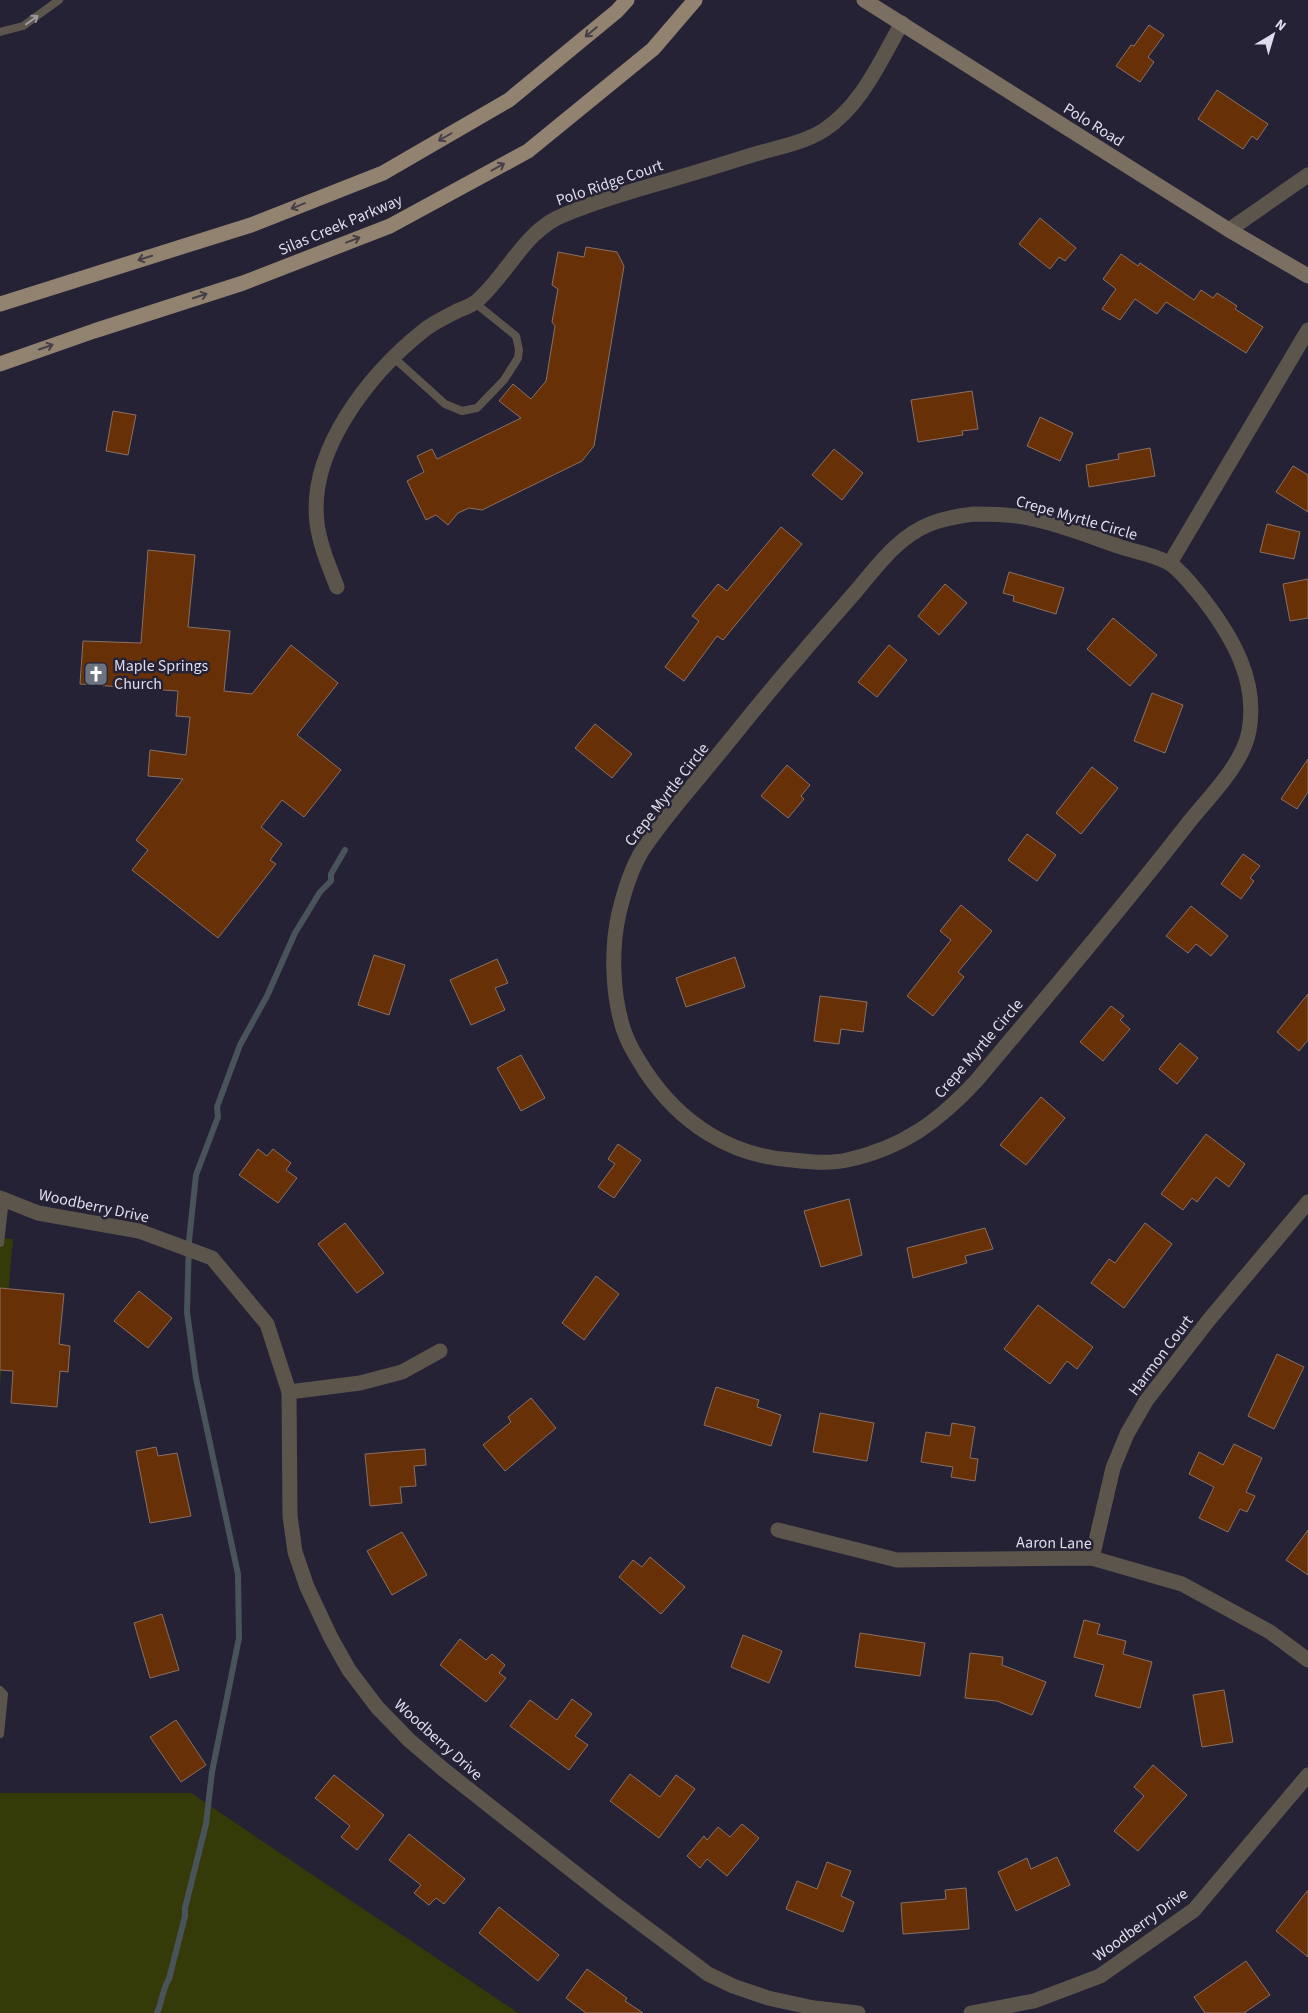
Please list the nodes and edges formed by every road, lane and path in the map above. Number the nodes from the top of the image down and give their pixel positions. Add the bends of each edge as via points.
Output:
1 (59, 0) edge
2 (627, 0) edge
3 (695, 0) edge
4 (864, 0) edge
5 (902, 23) junction
6 (0, 32) edge
7 (1308, 175) edge
8 (1229, 230) junction
9 (1308, 276) edge
10 (475, 303) junction
11 (0, 304) edge
12 (1308, 330) edge
13 (393, 357) junction
14 (0, 364) edge
15 (1170, 564) junction
16 (337, 587) dead end
17 (2, 1198) edge
18 (1308, 1202) edge
19 (0, 1243) edge
20 (440, 1351) dead end
21 (289, 1392) junction
22 (778, 1530) dead end
23 (1092, 1558) junction
24 (1308, 1660) edge
25 (0, 1690) edge
26 (0, 1734) edge
27 (1308, 1775) edge
28 (1036, 2007) edge
29 (858, 2013) edge
30 (971, 2013) edge

6 -> 1 lane via 23,26
2 -> 11 main road, Silas Creek Parkway via 509,100 383,173 251,225
14 -> 3 main road, Silas Creek Parkway via 243,283 390,226 528,151 653,49
4 - 5 main road, Polo Road
5 - 8 main road, Polo Road
5 - 10 street, Polo Ridge Court via 856,102 822,132 614,197 556,219 537,233
7 - 8 street
8 - 9 main road, Polo Road
10 - 13 street, Polo Ridge Court via 424,330
10 - 13 lane via 516,336 520,350 504,380 477,408 462,411 445,404
12 - 15 street
13 - 16 street, Polo Ridge Court via 344,421 327,454 317,493 317,522 323,552
15 - 15 street, Crepe Myrtle Circle via 1047,523 1002,514 974,514 937,521 912,533 890,552 787,670 642,851 634,867 614,939 619,1012 635,1056 674,1108 719,1140 753,1154 780,1160 818,1162 845,1161 881,1150 930,1125 952,1107 1144,881 1244,749 1249,731 1250,693 1243,666 1217,617
17 - 19 lane
17 - 21 street, Woodberry Drive via 38,1213 139,1231 212,1258 267,1324
18 - 23 street, Harmon Court via 1146,1401 1113,1468
20 - 21 street via 402,1372 377,1379
21 - 29 street, Woodberry Drive via 290,1516 296,1552 307,1587 330,1638 349,1670 378,1707 444,1770 708,1974 768,1998
22 - 23 street, Aaron Lane via 897,1560
23 - 24 street, Aaron Lane via 1182,1584 1270,1632
25 - 26 lane via 4,1694
27 - 28 street, Woodberry Drive via 1194,1910 1100,1976
28 - 30 street, Woodberry Drive

